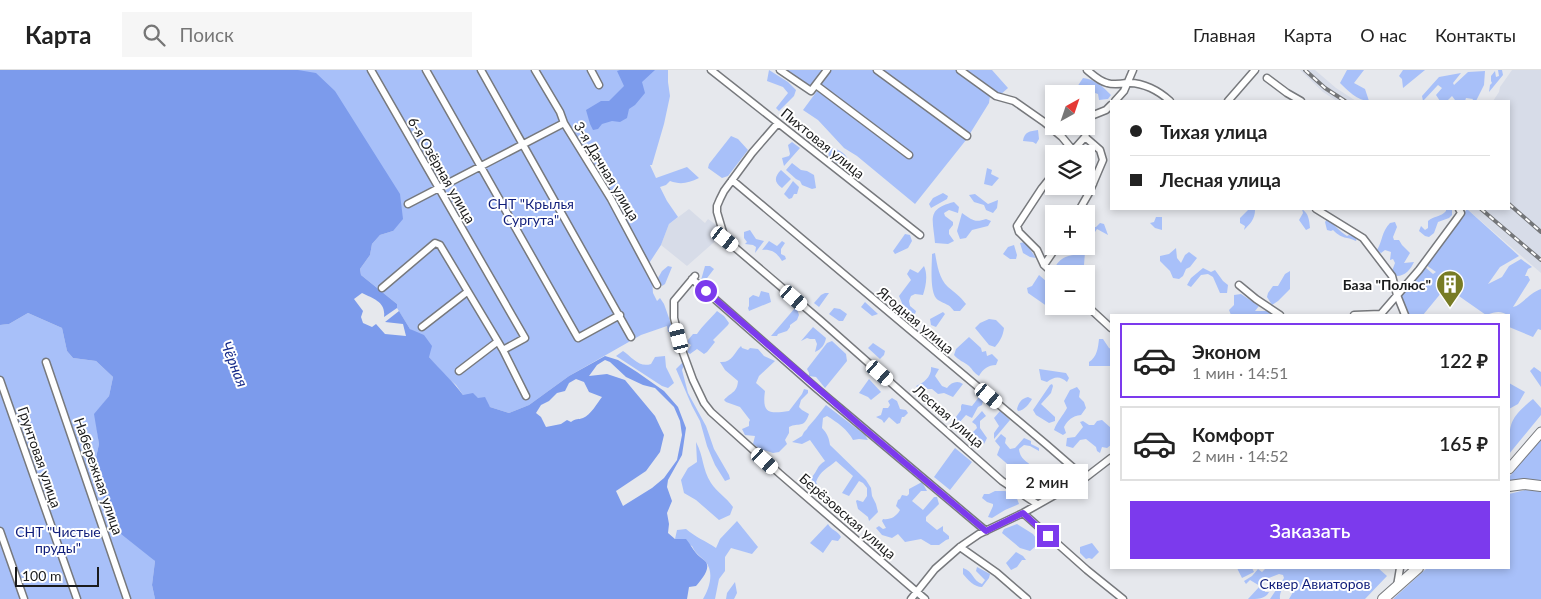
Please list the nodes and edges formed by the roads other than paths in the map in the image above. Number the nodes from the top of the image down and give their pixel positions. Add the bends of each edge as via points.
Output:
1 (371, 70) edge
2 (426, 70) edge
3 (481, 70) edge
4 (535, 70) edge
5 (591, 70) edge
6 (711, 70) edge
7 (780, 70) edge
8 (827, 70) edge
9 (877, 70) edge
10 (960, 70) edge
11 (1087, 70) edge
12 (1133, 70) edge
13 (1255, 70) edge
14 (1267, 78) dead end
15 (1128, 83) junction
16 (599, 85) dead end
17 (816, 85) junction
18 (1116, 100) edge
19 (1169, 100) edge
20 (1229, 100) edge
21 (1298, 100) edge
22 (1110, 106) edge
23 (564, 123) junction
24 (778, 123) junction
25 (967, 136) dead end
26 (1085, 137) junction
27 (523, 143) junction
28 (1068, 145) edge
29 (1079, 145) edge
30 (1094, 145) edge
31 (1095, 146) edge
32 (909, 155) dead end
33 (480, 166) junction
34 (1095, 179) edge
35 (732, 180) junction
36 (1045, 184) edge
37 (438, 188) junction
38 (408, 204) dead end
39 (1318, 210) edge
40 (1459, 210) edge
41 (920, 235) dead end
42 (1051, 255) edge
43 (1044, 265) joint
44 (657, 285) dead end
45 (1239, 285) dead end
46 (382, 288) dead end
47 (468, 292) junction
48 (1396, 295) junction
49 (1095, 313) edge
50 (1278, 314) edge
51 (1380, 314) edge
52 (1405, 314) edge
53 (620, 315) junction
54 (422, 327) dead end
55 (1110, 327) edge
56 (631, 337) dead end
57 (497, 342) junction
58 (503, 350) junction
59 (46, 362) dead end
60 (459, 371) dead end
61 (0, 380) edge
62 (526, 396) dead end
63 (1541, 432) edge
64 (1110, 459) edge
65 (1510, 468) edge
66 (1085, 478) junction
67 (1510, 486) edge
68 (1541, 486) edge
69 (1037, 504) junction
70 (1023, 513) junction
71 (0, 531) edge
72 (986, 531) junction
73 (960, 547) junction
74 (1400, 569) edge
75 (1417, 569) edge
76 (1397, 587) junction
77 (917, 592) junction
78 (24, 599) edge
79 (76, 599) edge
80 (128, 599) edge
81 (911, 599) edge
82 (925, 599) edge
83 (1027, 599) edge
84 (1123, 599) edge
85 (1383, 599) edge

1 - 37 street, 6-я Озёрная улица
2 - 33 street
3 - 27 street
4 - 23 street, 3-я Дачная улица
5 - 16 street
6 - 24 street, Пихтовая улица
7 - 17 street via 811,91
8 - 17 street
9 - 25 street
10 - 28 street via 996,96 1023,107
11 - 15 street via 1107,83
12 - 15 street
13 - 20 street
14 - 21 street
15 - 18 street
15 - 19 street via 1148,87
17 - 32 street
22 - 26 street via 1091,116
23 - 27 street
23 - 44 street, 3-я Дачная улица
24 - 35 street
24 - 41 street, Пихтовая улица
26 - 29 street
26 - 30 street
27 - 33 street
27 - 53 street
31 - 34 street via 1103,160
33 - 37 street
33 - 53 street via 578,338
35 - 66 street, Ягодная улица
35 - 69 street, Лесная улица via 717,206 725,239 1002,481
36 - 43 street via 1017,226 1037,250
37 - 38 street
37 - 58 street, 6-я Озёрная улица via 525,338
39 - 48 street via 1363,238 1392,276
40 - 48 street via 1456,220 1419,270
42 - 43 street
45 - 50 street
46 - 47 street via 435,243 440,245
47 - 54 street
47 - 57 street
48 - 51 street
48 - 52 street
49 - 55 street
53 - 56 street
57 - 58 street
57 - 60 street
58 - 62 street
59 - 80 street, Набережная улица
61 - 79 street, Грунтовая улица
63 - 65 main road
64 - 66 street
66 - 69 street
67 - 68 main road
69 - 70 street
70 - 72 street
70 - 84 street
71 - 78 street
72 - 73 street
72 - 77 street, Берёзовская улица via 816,388 693,277 674,301 674,318 682,350 704,404 772,468
73 - 77 street via 935,569
73 - 83 street
74 - 76 street
75 - 76 main road
76 - 85 main road
77 - 81 street
77 - 82 street, Берёзовская улица

